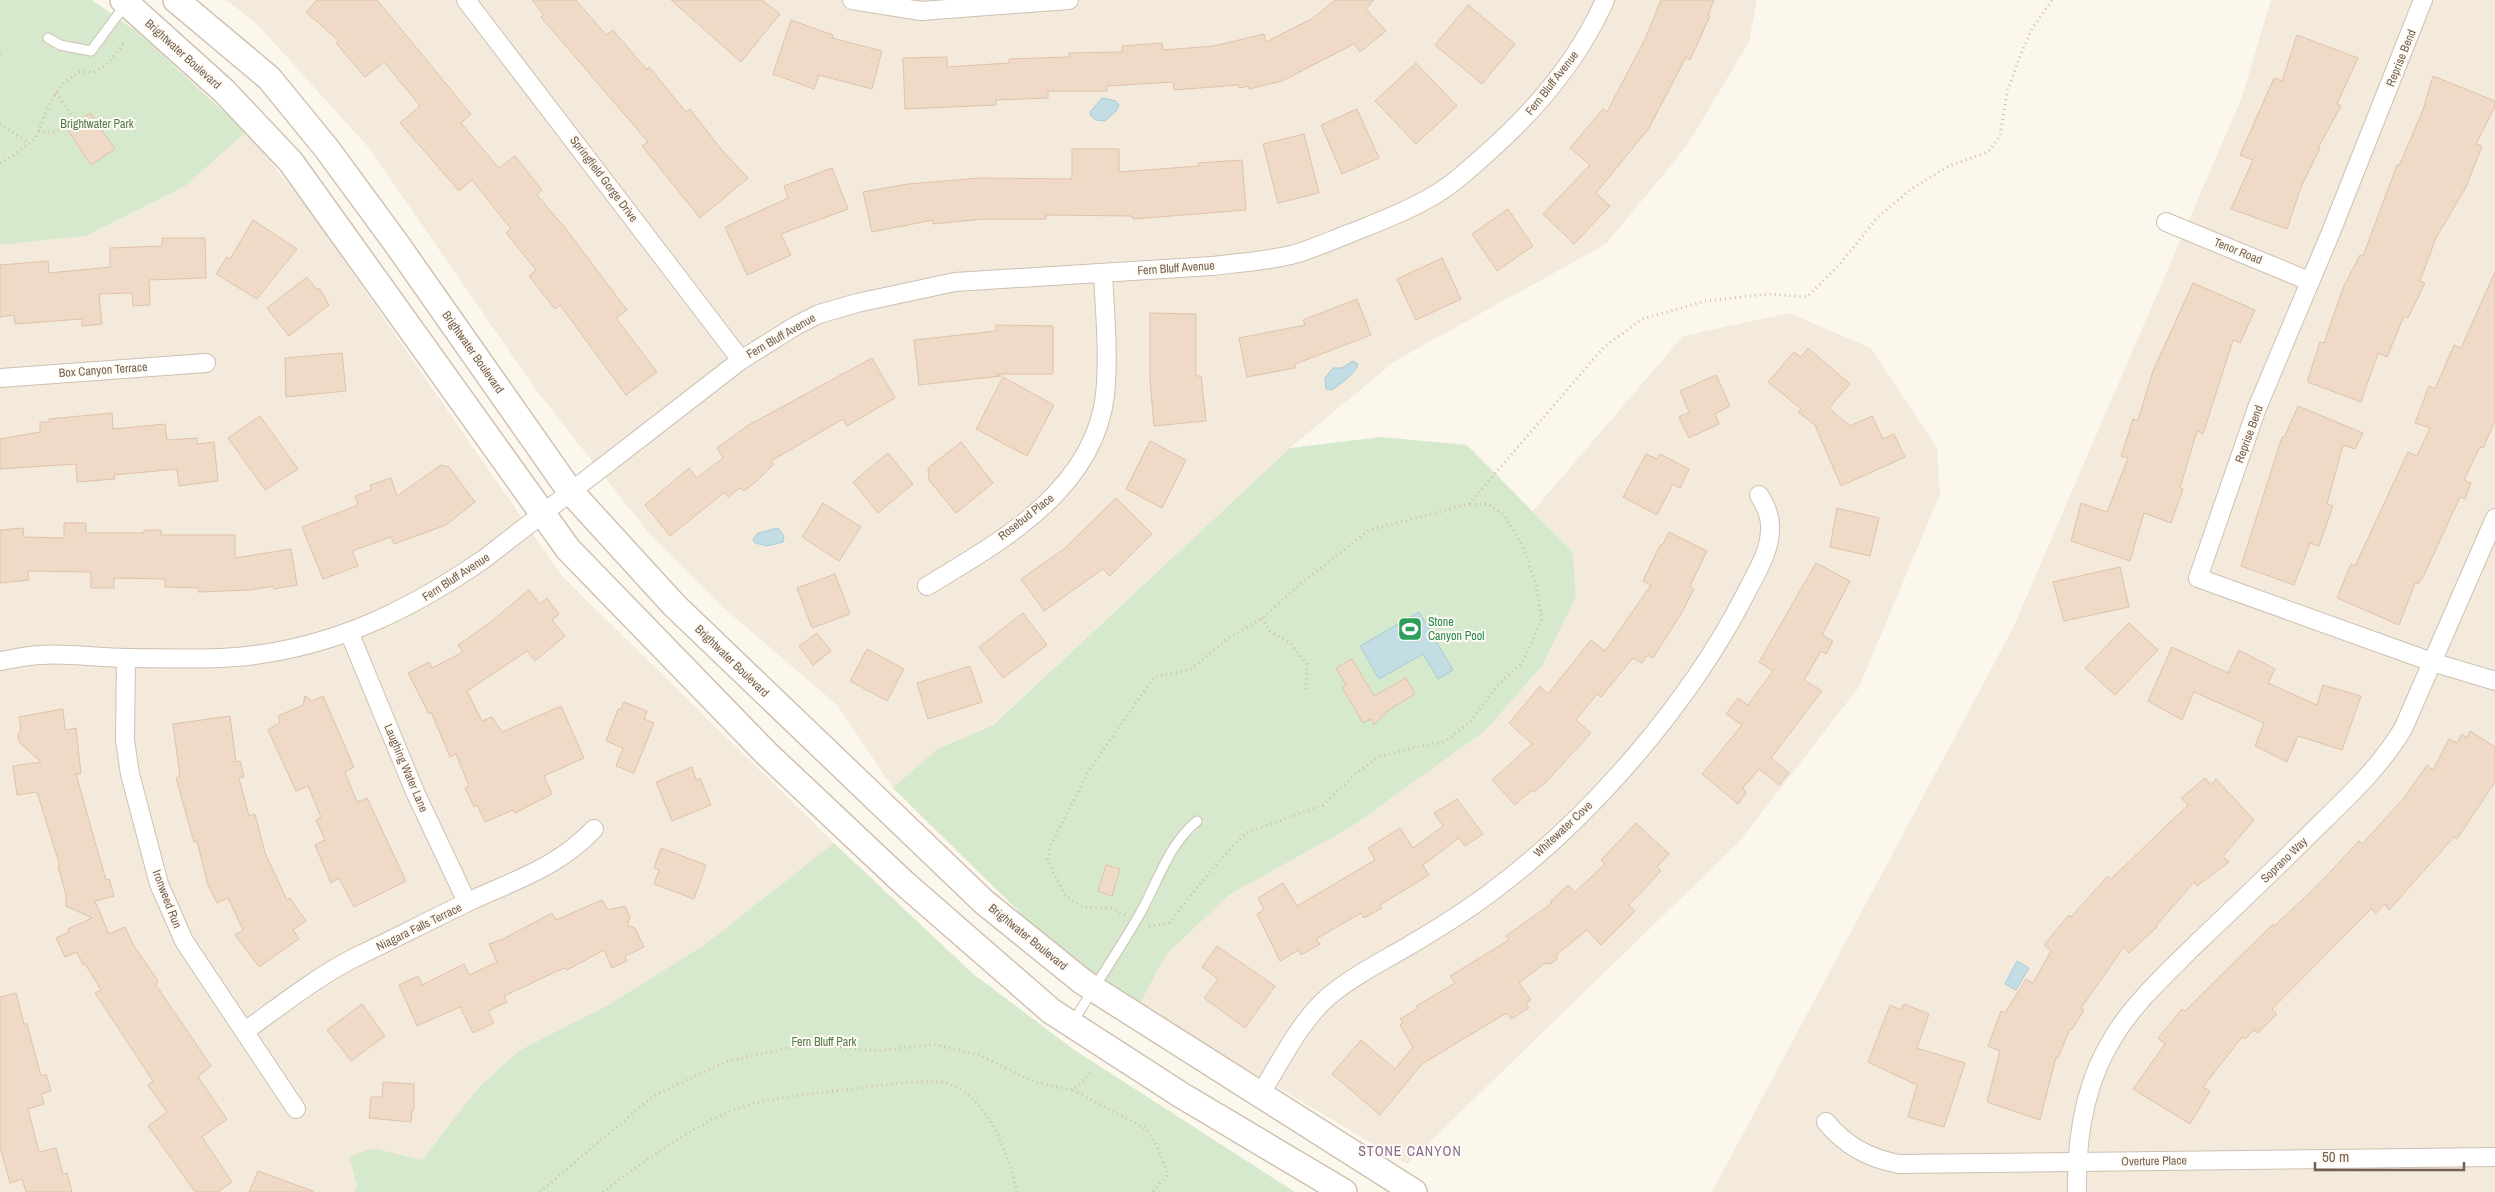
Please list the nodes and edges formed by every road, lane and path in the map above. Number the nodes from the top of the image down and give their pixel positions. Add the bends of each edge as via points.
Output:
1 (176, 0) edge
2 (466, 0) edge
3 (852, 0) edge
4 (1068, 0) edge
5 (1604, 0) edge
6 (2052, 0) edge
7 (2423, 0) edge
8 (126, 1) edge
9 (48, 38) dead end
10 (125, 42) dead end
11 (56, 93) junction
12 (0, 124) edge
13 (38, 130) junction
14 (29, 143) junction
15 (0, 163) edge
16 (2166, 222) dead end
17 (1103, 274) junction
18 (2309, 281) junction
19 (741, 360) junction
20 (206, 363) dead end
21 (0, 378) edge
22 (570, 491) junction
23 (1759, 495) dead end
24 (1469, 504) junction
25 (543, 514) junction
26 (2495, 518) edge
27 (927, 586) dead end
28 (1262, 618) junction
29 (349, 632) junction
30 (126, 658) junction
31 (0, 661) edge
32 (2432, 662) junction
33 (2495, 681) edge
34 (1306, 689) dead end
35 (1197, 821) dead end
36 (594, 829) dead end
37 (467, 902) junction
38 (1127, 915) dead end
39 (1148, 926) dead end
40 (1093, 988) junction
41 (1072, 1024) junction
42 (245, 1031) junction
43 (1090, 1073) dead end
44 (1073, 1090) junction
45 (1261, 1093) junction
46 (296, 1109) dead end
47 (1826, 1122) dead end
48 (2495, 1158) edge
49 (2076, 1161) junction
50 (540, 1192) edge
51 (603, 1192) edge
52 (1017, 1192) edge
53 (1153, 1192) edge
54 (1344, 1192) edge
55 (1414, 1192) edge
56 (2077, 1192) edge

1 - 22 street, Brightwater Boulevard via 269,78 326,149
2 - 19 street, Springfield Gorge Drive
3 - 4 street via 921,11
5 - 17 street, Fern Bluff Avenue via 1578,50 1542,100 1480,160 1433,196 1387,218 1291,255 1212,266
6 - 24 path via 2032,29 2020,56 2007,92 2000,136 1988,152 1949,166 1911,189 1878,217 1808,297 1768,294 1705,301 1642,319 1604,347
7 - 18 street, Reprise Bend
8 - 9 lane via 91,52 60,45
8 - 25 street, Brightwater Boulevard via 224,92 291,162
10 - 11 path via 108,63 94,72 79,72 61,85
11 - 13 path
11 - 13 path via 75,120 52,133
12 - 14 path
13 - 14 path via 36,138
14 - 15 path
16 - 18 street, Tenor Road
17 - 19 street, Fern Bluff Avenue via 964,281 857,303 797,325
17 - 27 street, Rosebud Place via 1105,396 1087,451 1072,476 1050,501
18 - 32 street, Reprise Bend via 2258,408 2198,578
19 - 22 street, Fern Bluff Avenue
20 - 21 street, Box Canyon Terrace
22 - 25 street, Fern Bluff Avenue
22 - 40 street, Brightwater Boulevard via 674,605 984,902
23 - 45 street, Whitewater Cove via 1767,509 1771,528 1768,546 1734,616 1660,726 1605,789 1517,872 1432,932 1351,979 1327,998 1308,1020
24 - 28 path via 1369,530
24 - 39 path via 1488,504 1505,516 1523,547 1536,584 1542,619 1522,663 1498,685 1470,722 1446,741 1379,757 1355,774 1323,805 1246,834 1217,863 1170,923
25 - 29 street, Fern Bluff Avenue via 444,587 400,612
25 - 41 street, Brightwater Boulevard via 568,548 766,753 918,896 1051,1011
26 - 32 street, Soprano Way
28 - 34 path via 1270,631 1291,644 1307,664
28 - 38 path via 1226,640 1191,669 1154,677 1088,772 1051,845 1047,860 1065,895 1083,907 1111,908
29 - 30 street, Fern Bluff Avenue via 267,654
29 - 37 street, Laughing Water Lane via 415,792
30 - 31 street, Fern Bluff Avenue via 41,655
30 - 42 street, Ironweed Run via 125,740 130,774 159,884 184,941
32 - 33 street, Reprise Bend
32 - 49 street, Soprano Way via 2403,729 2389,751 2340,804 2150,989 2126,1018 2095,1078 2081,1126
35 - 40 lane via 1175,845 1141,912
36 - 37 street, Niagara Falls Terrace via 579,846 537,873
37 - 42 street, Niagara Falls Terrace via 360,955 319,979
40 - 41 lane
40 - 45 street, Brightwater Boulevard
41 - 54 street, Brightwater Boulevard via 1181,1095
42 - 46 street, Ironweed Run
43 - 44 path
44 - 50 path via 1034,1082 979,1055 934,1044 877,1051 812,1044 786,1048 725,1062 653,1096
44 - 53 path via 1146,1129 1168,1174
45 - 55 street, Brightwater Boulevard
47 - 49 street, Overture Place via 1854,1149 1870,1157 1899,1164
48 - 49 street, Overture Place
49 - 56 street, Soprano Way
51 - 52 path via 663,1149 717,1118 758,1102 815,1092 919,1082 951,1084 978,1103 1009,1160

